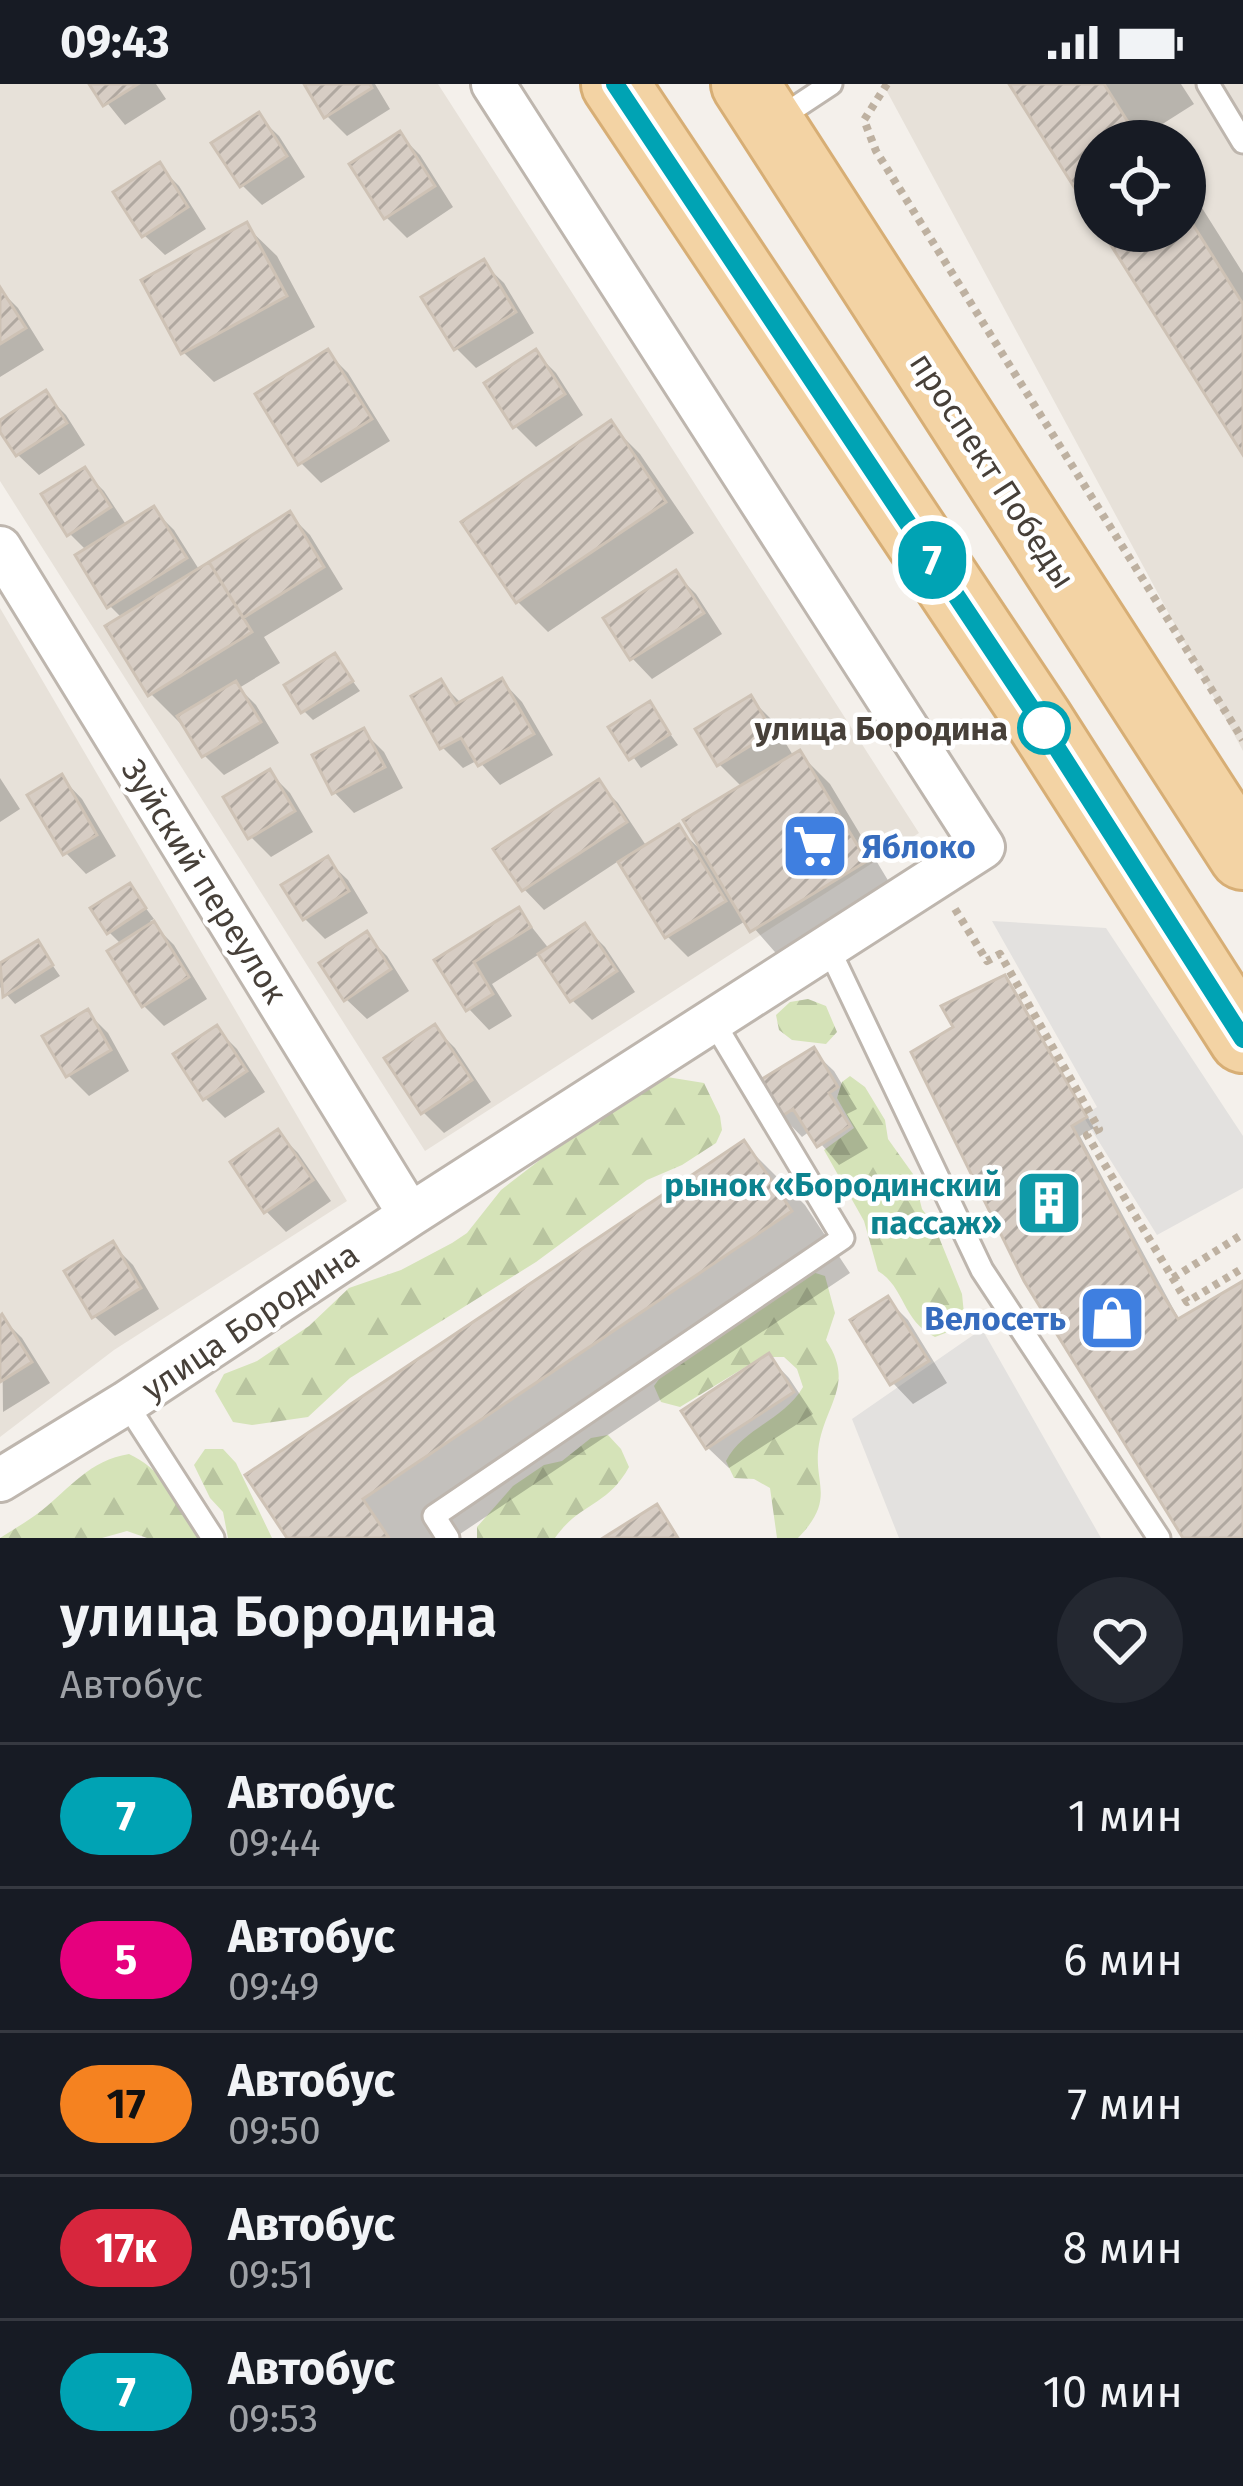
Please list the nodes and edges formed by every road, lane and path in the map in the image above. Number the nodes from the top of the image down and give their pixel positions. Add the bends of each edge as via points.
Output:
1 (493, 84) edge
2 (615, 84) edge
3 (831, 84) edge
4 (886, 84) edge
5 (1208, 84) edge
6 (757, 104) edge
7 (1243, 142) edge
8 (0, 548) edge
9 (1243, 740) edge
10 (1243, 856) edge
11 (936, 877) junction
12 (828, 947) junction
13 (713, 1021) junction
14 (1243, 1040) edge
15 (410, 1215) junction
16 (1243, 1234) edge
17 (1243, 1268) edge
18 (1173, 1278) junction
19 (126, 1403) junction
20 (0, 1480) edge
21 (213, 1538) edge
22 (448, 1538) edge
23 (1159, 1538) edge

1 - 11 street, улица Бородина via 983,847
2 - 14 main road
3 - 6 lane
4 - 9 path via 864,120 876,151
5 - 7 lane
6 - 10 main road, проспект Победы
8 - 15 street, Зуйский переулок
11 - 12 street, улица Бородина
11 - 18 path via 987,962 1000,954 1099,1129 1087,1136
12 - 13 street, улица Бородина
12 - 23 lane via 982,1270
13 - 15 street, улица Бородина
13 - 22 lane via 843,1238 434,1516
15 - 19 street, улица Бородина
16 - 18 path
17 - 18 path via 1187,1302
19 - 20 street, улица Бородина
19 - 21 lane

